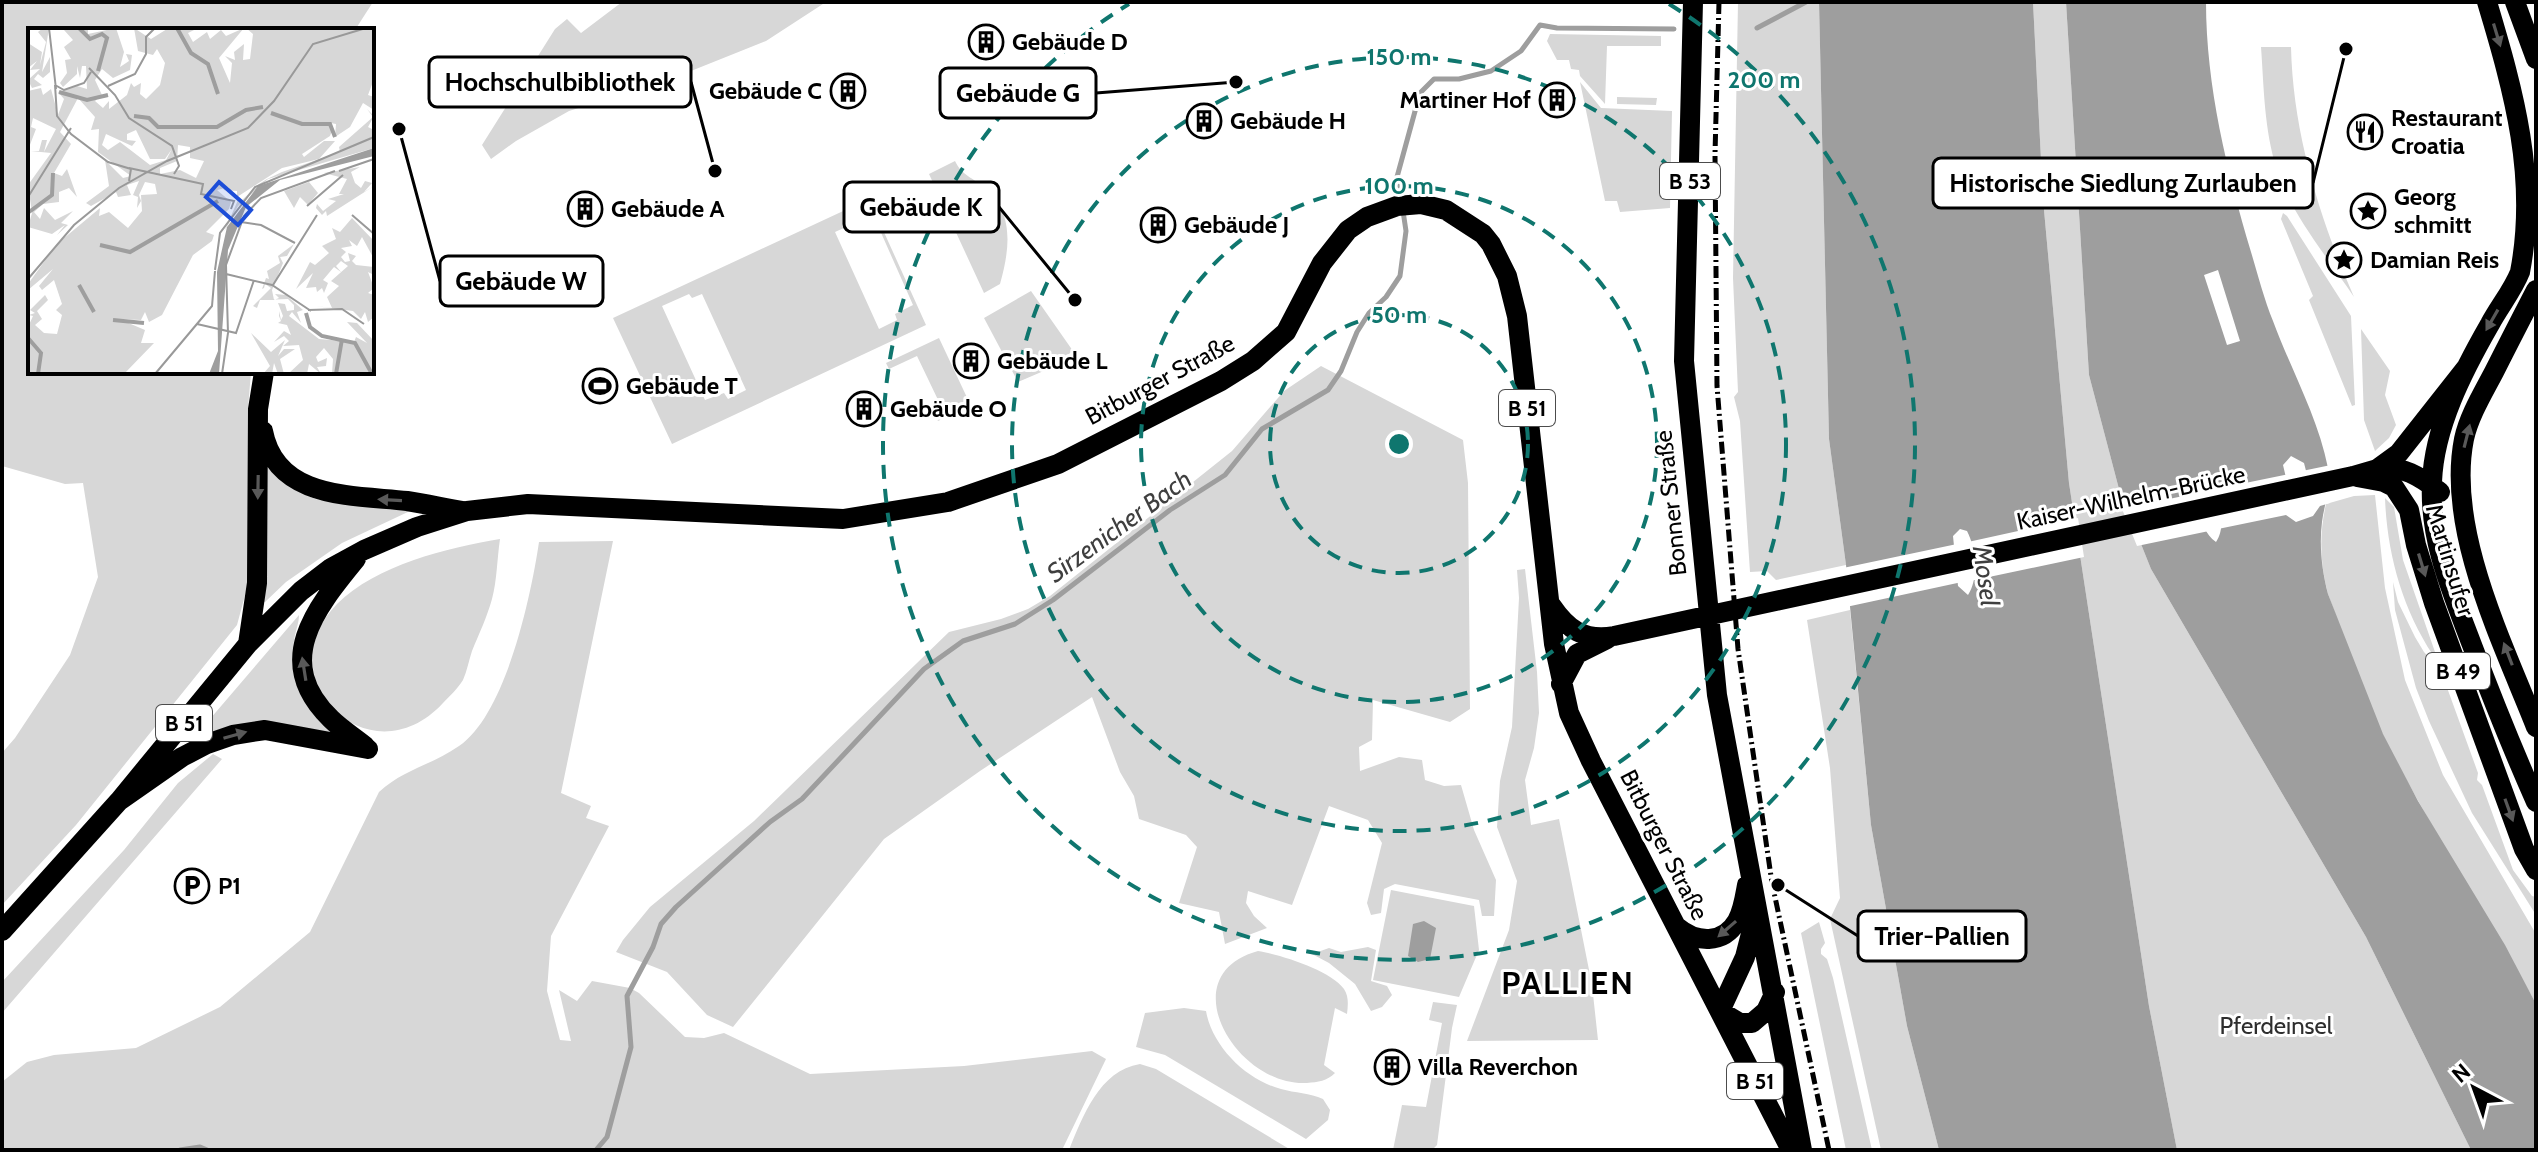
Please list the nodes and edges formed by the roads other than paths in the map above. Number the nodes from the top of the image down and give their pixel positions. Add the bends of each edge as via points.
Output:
1 (1693, 2) edge
2 (2487, 2) edge
3 (2515, 2) edge
4 (2536, 59) edge
5 (2528, 269) edge
6 (2536, 290) edge
7 (2466, 368) junction
8 (264, 374) edge
9 (258, 409) junction
10 (2377, 469) junction
11 (2353, 476) junction
12 (2401, 479) junction
13 (2432, 485) junction
14 (467, 511) junction
15 (2467, 536) junction
16 (364, 550) junction
17 (1551, 605) junction
18 (1614, 636) junction
19 (248, 644) junction
20 (1561, 684) junction
21 (2536, 727) edge
22 (119, 801) junction
23 (2536, 802) edge
24 (2536, 870) edge
25 (1749, 877) junction
26 (1755, 908) junction
27 (1676, 927) junction
28 (2, 931) edge
29 (1775, 992) junction
30 (1720, 1011) junction
31 (1791, 1150) edge
32 (1802, 1150) edge

1 - 25 main road, Bonner Straße / B 53 via 1684,361 1717,695
2 -> 5 main road, B 49 via 2535,168
3 - 4 main road
5 -> 7 main road, B 49
15 -> 6 main road, Martinsufer / B 49 via 2461,469 2465,437
7 - 10 main road, Kaiser-Wilhelm-Brücke via 2406,445
7 - 13 main road, B 49 via 2437,449
8 - 9 main road
14 -> 9 main road via 355,498 310,487 282,469 265,445
9 -> 19 main road via 257,583
10 - 11 main road, Kaiser-Wilhelm-Brücke
10 - 12 main road, Kaiser-Wilhelm-Brücke via 2388,466
11 - 12 main road, Martinsufer via 2384,482
11 - 18 main road, Kaiser-Wilhelm-Brücke
12 - 13 main road
12 -> 24 main road, Martinsufer / B 49 via 2434,603
13 - 15 main road, Martinsufer via 2447,499
13 - 23 main road, Martinsufer / B 49 via 2437,546 2447,579
14 - 16 main road, Bitburger Straße / B 51
14 - 17 main road, Bitburger Straße / B 51 via 543,505 843,519 948,502 1058,464 1253,361 1286,332 1313,277 1348,230 1397,206 1421,204 1470,224 1501,262 1517,316
21 -> 15 main road, Martinsufer / B 49
16 - 19 main road, Bitburger Straße / B 51 via 301,591
22 -> 16 main road via 182,757 249,731 368,749 330,718 302,673 309,624
17 - 18 main road, Kaiser-Wilhelm-Brücke via 1583,636
17 - 20 main road, Bitburger Straße / B 51
18 - 20 main road, Kaiser-Wilhelm-Brücke via 1577,654
19 - 22 main road, Bitburger Straße / B 51
20 - 27 main road, Bitburger Straße / B 51 via 1591,761
22 - 28 main road, B 51
25 - 26 main road, Bonner Straße / B 53
25 -> 27 main road via 1741,912 1730,931 1703,939
26 - 29 main road, Bonner Straße / B 53
26 - 30 main road via 1745,957
27 - 30 main road, Bitburger Straße / B 51
29 - 30 main road via 1766,1011 1749,1024
29 - 32 main road, Bonner Straße
30 - 31 main road, Bitburger Straße / B 51

